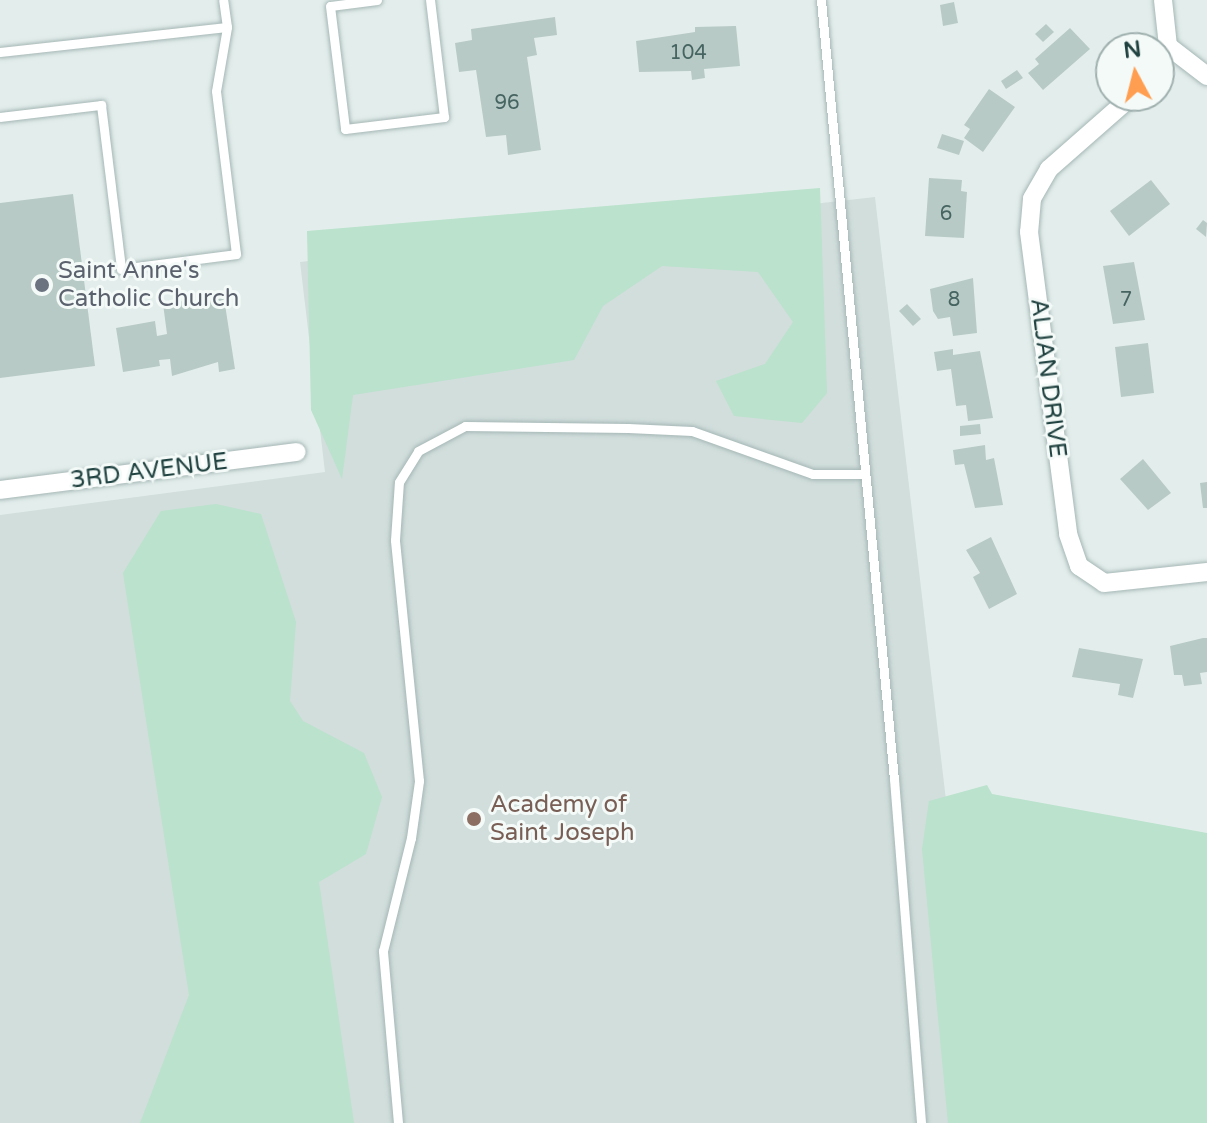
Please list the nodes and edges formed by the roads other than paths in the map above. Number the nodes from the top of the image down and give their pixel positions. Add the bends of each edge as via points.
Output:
1 (223, 0) edge
2 (377, 0) edge
3 (430, 0) edge
4 (821, 0) edge
5 (1163, 0) edge
6 (227, 27) junction
7 (1164, 32) edge
8 (0, 52) edge
9 (1175, 58) edge
10 (1207, 76) edge
11 (1114, 112) edge
12 (0, 117) edge
13 (297, 452) dead end
14 (865, 474) junction
15 (0, 490) edge
16 (1207, 572) edge
17 (398, 1123) edge
18 (921, 1123) edge

1 - 6 lane
2 - 3 lane via 330,6 345,129 444,117
4 - 14 lane
5 - 7 street
6 - 8 lane
6 - 12 lane via 216,91 236,254 121,269 101,105
9 - 10 street
11 - 16 street, ALJAN DRIVE via 1049,169 1032,199 1029,232 1068,534 1079,566 1104,583
13 - 15 street, 3RD AVENUE
14 - 17 lane via 813,474 692,431 465,426 418,451 399,482 395,540 419,781 383,951
14 - 18 lane

